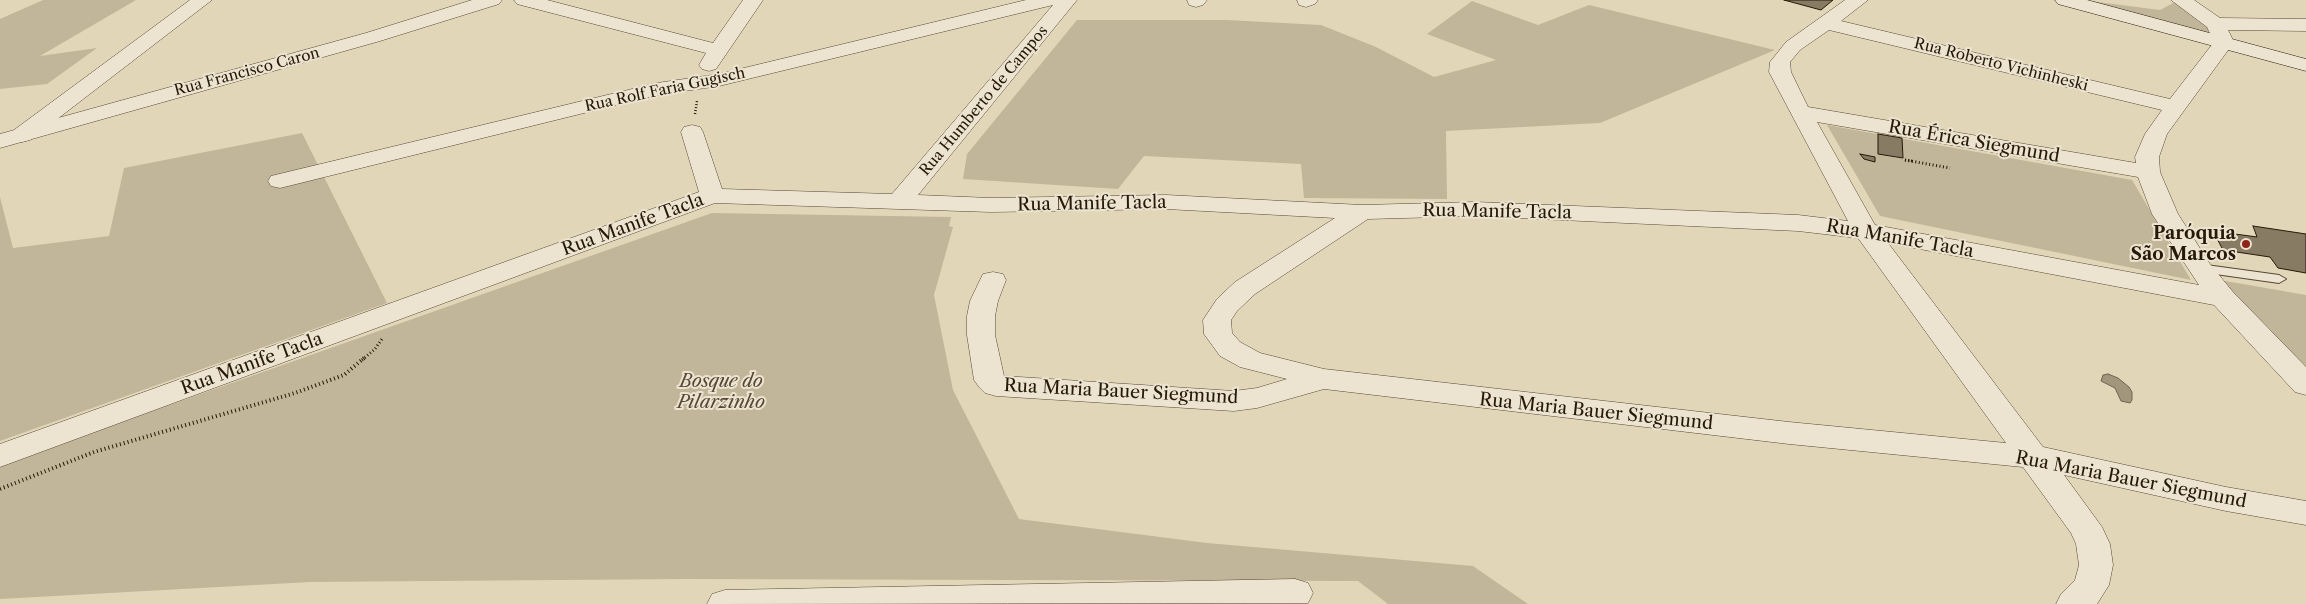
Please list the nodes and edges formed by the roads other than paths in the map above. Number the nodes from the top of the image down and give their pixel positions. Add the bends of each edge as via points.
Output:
1 (202, 0) edge
2 (492, 0) edge
3 (524, 0) edge
4 (753, 0) edge
5 (1050, 0) edge
6 (1067, 0) edge
7 (1858, 0) edge
8 (2065, 0) edge
9 (2181, 0) edge
10 (1826, 23) junction
11 (2306, 25) edge
12 (2220, 33) junction
13 (718, 50) junction
14 (2306, 65) edge
15 (699, 83) junction
16 (2175, 107) junction
17 (1800, 112) junction
18 (692, 132) road end
19 (22, 135) junction
20 (0, 141) edge
21 (2148, 172) junction
22 (280, 181) dead end
23 (712, 196) junction
24 (900, 201) junction
25 (1362, 212) junction
26 (1866, 230) junction
27 (2199, 268) junction
28 (2279, 279) dead end
29 (993, 280) dead end
30 (2223, 298) junction
31 (1324, 379) junction
32 (2306, 385) edge
33 (0, 456) edge
34 (2035, 457) junction
35 (2306, 513) edge
36 (1295, 593) dead end
37 (791, 603) edge
38 (725, 604) edge
39 (2074, 604) edge

1 - 19 street
2 - 19 street, Rua Francisco Caron via 373,37
3 - 13 street
4 - 13 street
5 - 15 street, Rua Rolf Faria Gugisch
6 - 24 street, Rua Humberto de Campos
7 - 10 street
8 - 12 street
9 - 12 street
10 - 16 street, Rua Roberto Vichinheski
10 - 17 street via 1793,46 1780,62 1784,84
11 - 12 street
12 - 14 street
12 - 16 street
13 - 15 street
15 - 22 street, Rua Rolf Faria Gugisch via 657,89
16 - 21 street via 2150,146
17 - 21 street, Rua Érica Siegmund
17 - 26 street
18 - 23 street
19 - 20 street, Rua Francisco Caron
21 - 27 street via 2166,214
23 - 24 street, Rua Manife Tacla
23 - 33 street, Rua Manife Tacla
24 - 25 street, Rua Manife Tacla via 1037,205 1166,202
25 - 26 street, Rua Manife Tacla via 1475,209 1772,221
25 - 31 street via 1245,288 1217,320 1218,334 1230,349 1267,367
26 - 30 street, Rua Manife Tacla
26 - 34 street
27 - 28 lane
27 - 30 street
29 - 31 street, Rua Maria Bauer Siegmund via 984,301 981,335 989,380 996,386 1234,401 1257,398
30 - 32 street
31 - 34 street, Rua Maria Bauer Siegmund via 1789,434
34 - 35 street, Rua Maria Bauer Siegmund
34 - 39 street via 2085,526 2093,544 2096,565 2091,585
36 - 37 street
37 - 38 street

